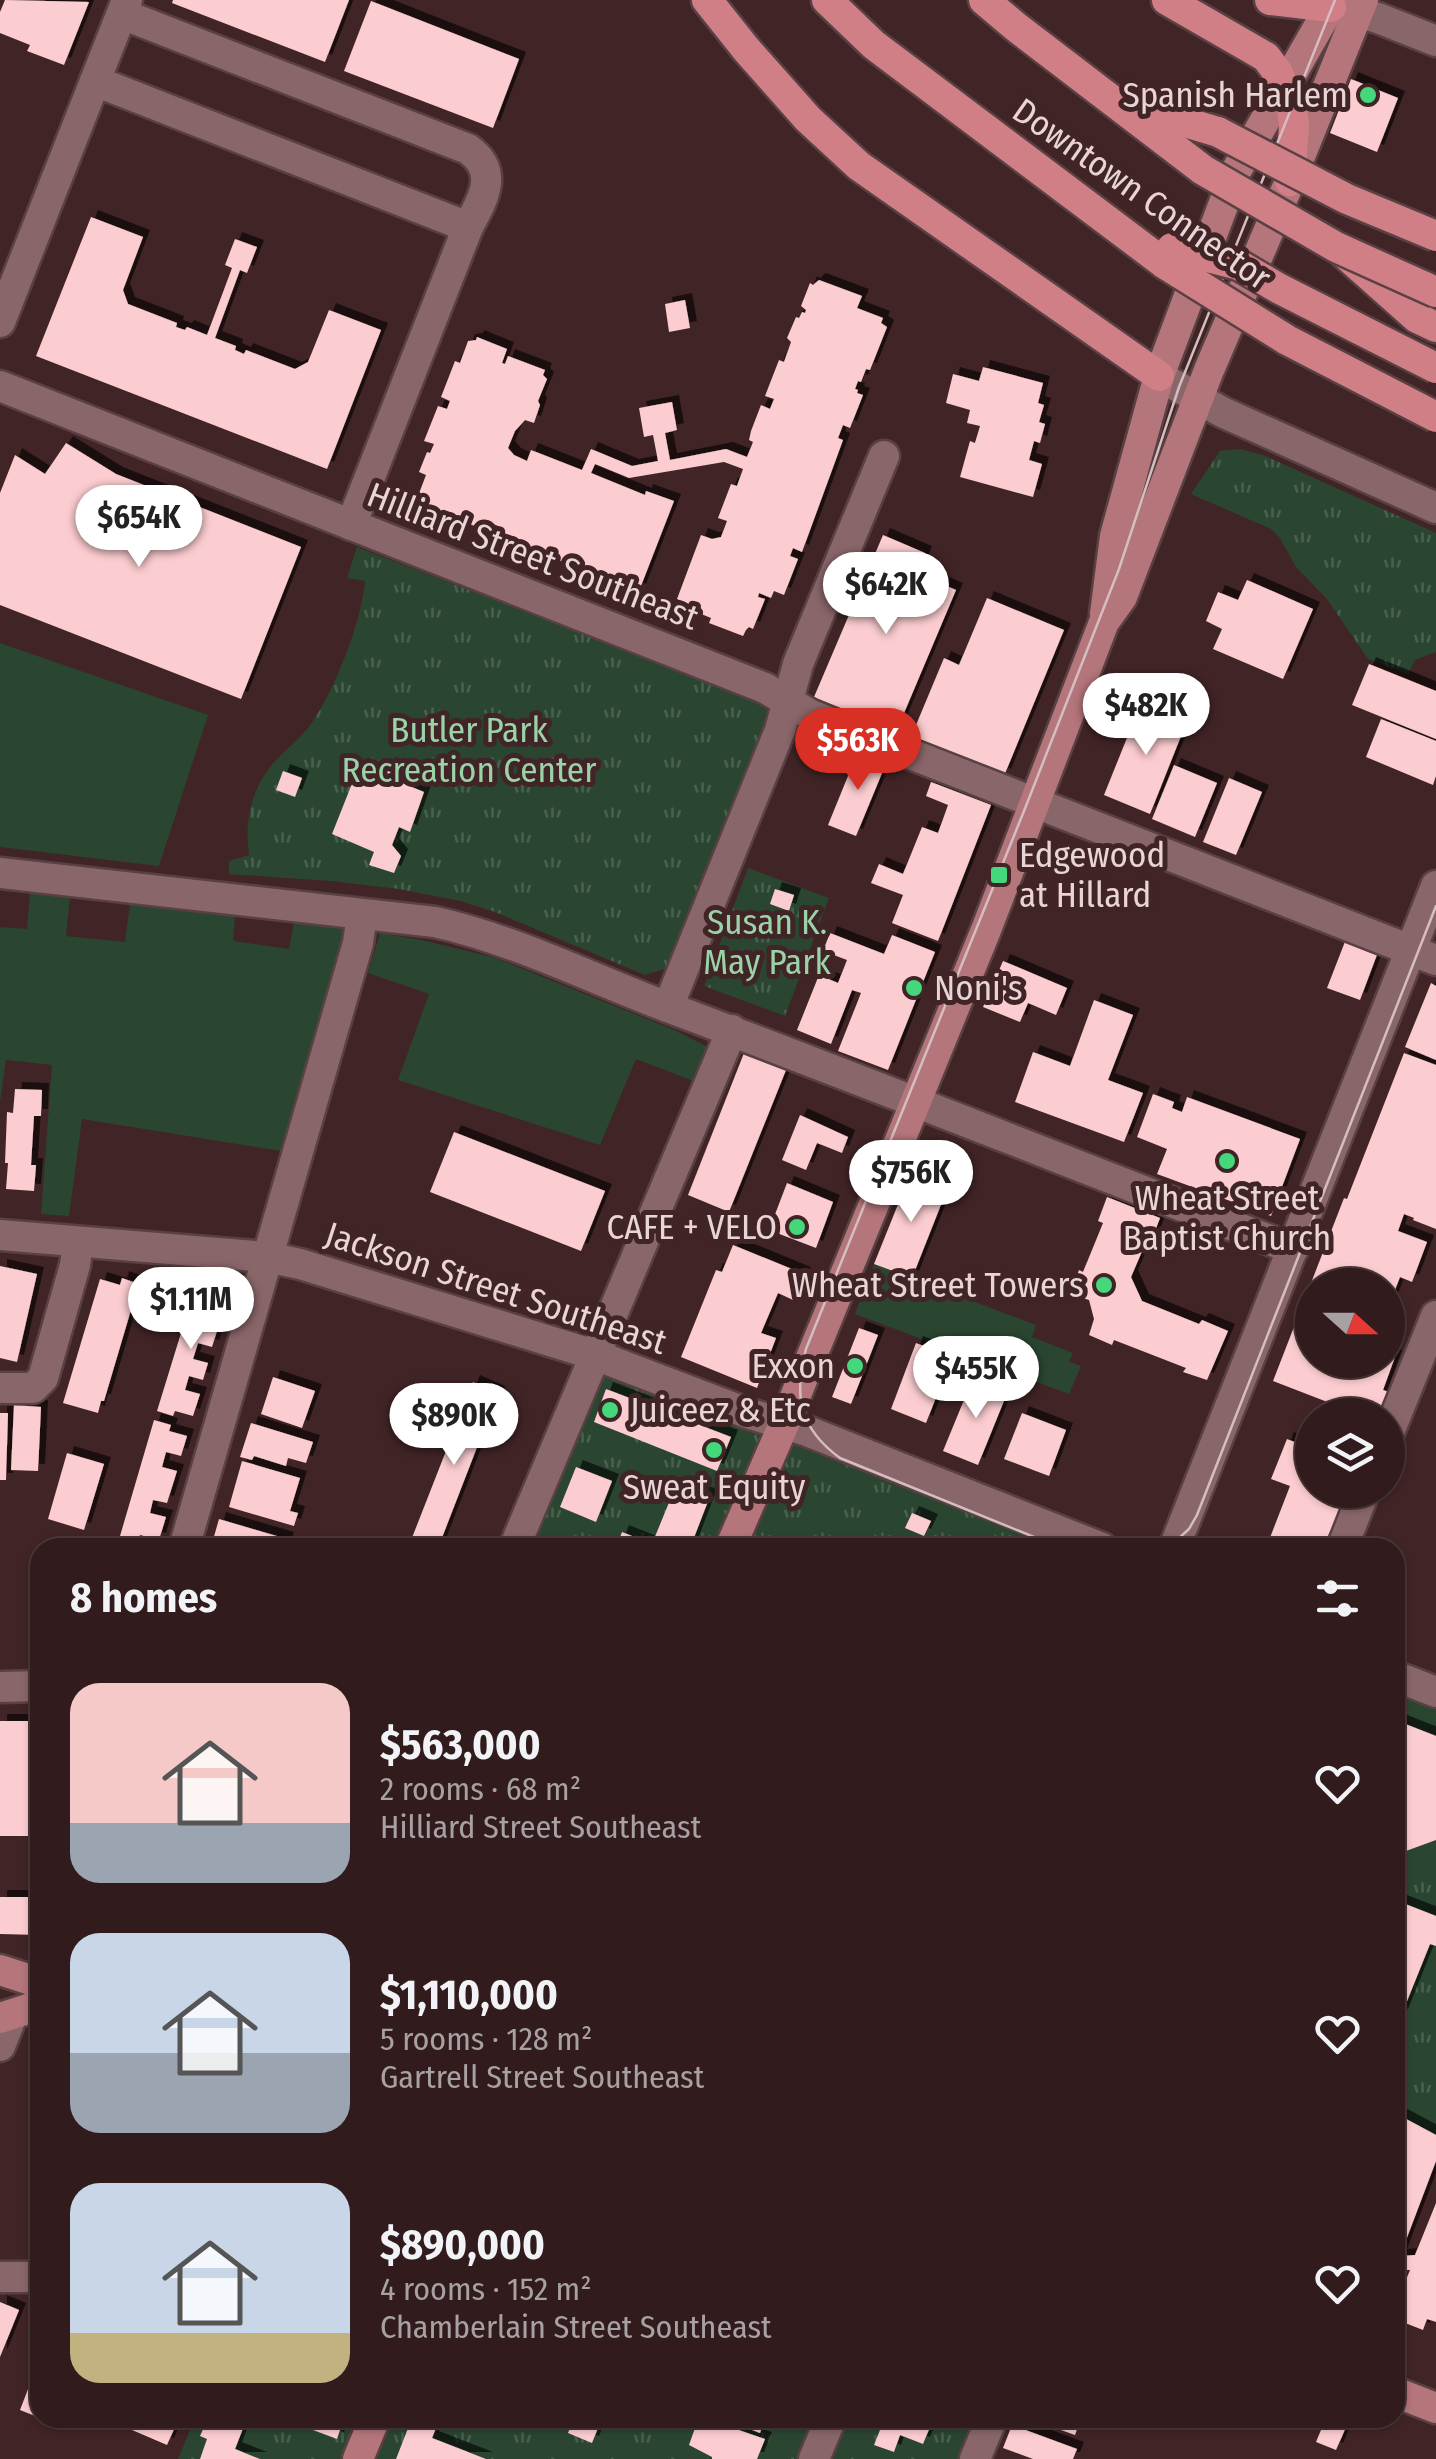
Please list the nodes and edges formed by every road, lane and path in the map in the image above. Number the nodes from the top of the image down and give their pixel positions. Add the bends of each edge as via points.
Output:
1 (707, 0) edge
2 (827, 0) edge
3 (984, 0) edge
4 (1166, 0) edge
5 (1270, 0) edge
6 (1347, 5) edge
7 (124, 7) edge
8 (1436, 41) edge
9 (96, 81) junction
10 (1284, 86) junction
11 (1109, 100) junction
12 (1290, 181) junction
13 (468, 227) junction
14 (1436, 236) edge
15 (1336, 246) junction
16 (1169, 256) junction
17 (1436, 292) edge
18 (0, 322) edge
19 (1436, 327) edge
20 (1436, 368) edge
21 (1159, 376) junction
22 (0, 386) edge
23 (1200, 398) junction
24 (1436, 418) edge
25 (884, 456) dead end
26 (1436, 508) edge
27 (352, 525) junction
28 (1104, 622) junction
29 (788, 701) junction
30 (1035, 802) junction
31 (0, 873) edge
32 (1436, 886) edge
33 (362, 914) junction
34 (1423, 955) edge
35 (668, 1007) junction
36 (732, 1030) junction
37 (915, 1100) junction
38 (0, 1235) edge
39 (78, 1242) junction
40 (1293, 1249) junction
41 (266, 1257) junction
42 (1436, 1316) edge
43 (595, 1355) junction
44 (0, 1388) edge
45 (1403, 1398) edge
46 (784, 1424) junction
47 (1358, 1508) edge
48 (187, 1538) edge
49 (518, 1538) edge
50 (734, 1538) edge
51 (1077, 1538) edge
52 (1178, 1538) edge
53 (1346, 1538) edge
54 (1405, 1680) edge
55 (30, 1686) edge
56 (0, 1687) edge
57 (1436, 1692) edge
58 (0, 1970) edge
59 (30, 1980) edge
60 (13, 2008) edge
61 (0, 2046) edge
62 (0, 2276) edge
63 (30, 2277) edge
64 (1405, 2396) edge
65 (1436, 2408) edge
66 (371, 2428) edge
67 (827, 2428) edge
68 (988, 2428) edge
69 (358, 2459) edge
70 (814, 2459) edge
71 (975, 2459) edge

1 - 21 highway via 808,119 859,166
2 - 16 highway, Downtown Connector via 874,45 1128,237
3 - 11 highway, Downtown Connector
4 - 10 highway via 1266,57
5 - 6 highway
6 - 8 street
6 - 10 main road
6 - 12 main road
7 - 9 street
7 - 13 street via 468,150 480,159 487,182
9 - 13 street
9 - 18 street
10 - 12 highway via 1294,126
10 - 21 main road via 1236,171
11 - 14 highway, bridge via 1218,132
11 - 15 highway, Downtown Connector, bridge via 1203,170
12 - 23 main road
13 - 27 street
15 - 17 highway, Downtown Connector, bridge
15 - 19 highway, bridge
16 - 20 highway, bridge via 1239,264
16 - 24 highway, Downtown Connector, bridge via 1287,340
21 - 23 street
21 - 28 main road via 1114,536
22 - 27 street, Hilliard Street Southeast
23 - 26 street
23 - 28 main road via 1122,597
25 - 29 street
27 - 29 street, Hilliard Street Southeast
28 - 30 main road
29 - 30 street, Hilliard Street Southeast
29 - 35 street
30 - 34 street, Hilliard Street Southeast
30 - 37 main road
31 - 33 street
32 - 34 street
33 - 35 street via 475,931
33 - 41 street
34 - 40 street
35 - 36 street
36 - 37 street
36 - 43 street
37 - 40 street
37 - 46 main road
38 - 39 street, Jackson Street Southeast
39 - 41 street, Jackson Street Southeast
39 - 44 street via 43,1378 33,1388
40 - 52 street
41 - 43 street, Jackson Street Southeast
41 - 48 street
42 - 45 street
43 - 46 street, Jackson Street Southeast
43 - 49 street
46 - 50 main road
46 - 51 street, Jackson Street Southeast
47 - 53 street
54 - 57 street
55 - 56 street
58 - 59 main road
60 - 61 street
62 - 63 street
64 - 65 main road
66 - 69 main road
67 - 70 street
68 - 71 street

